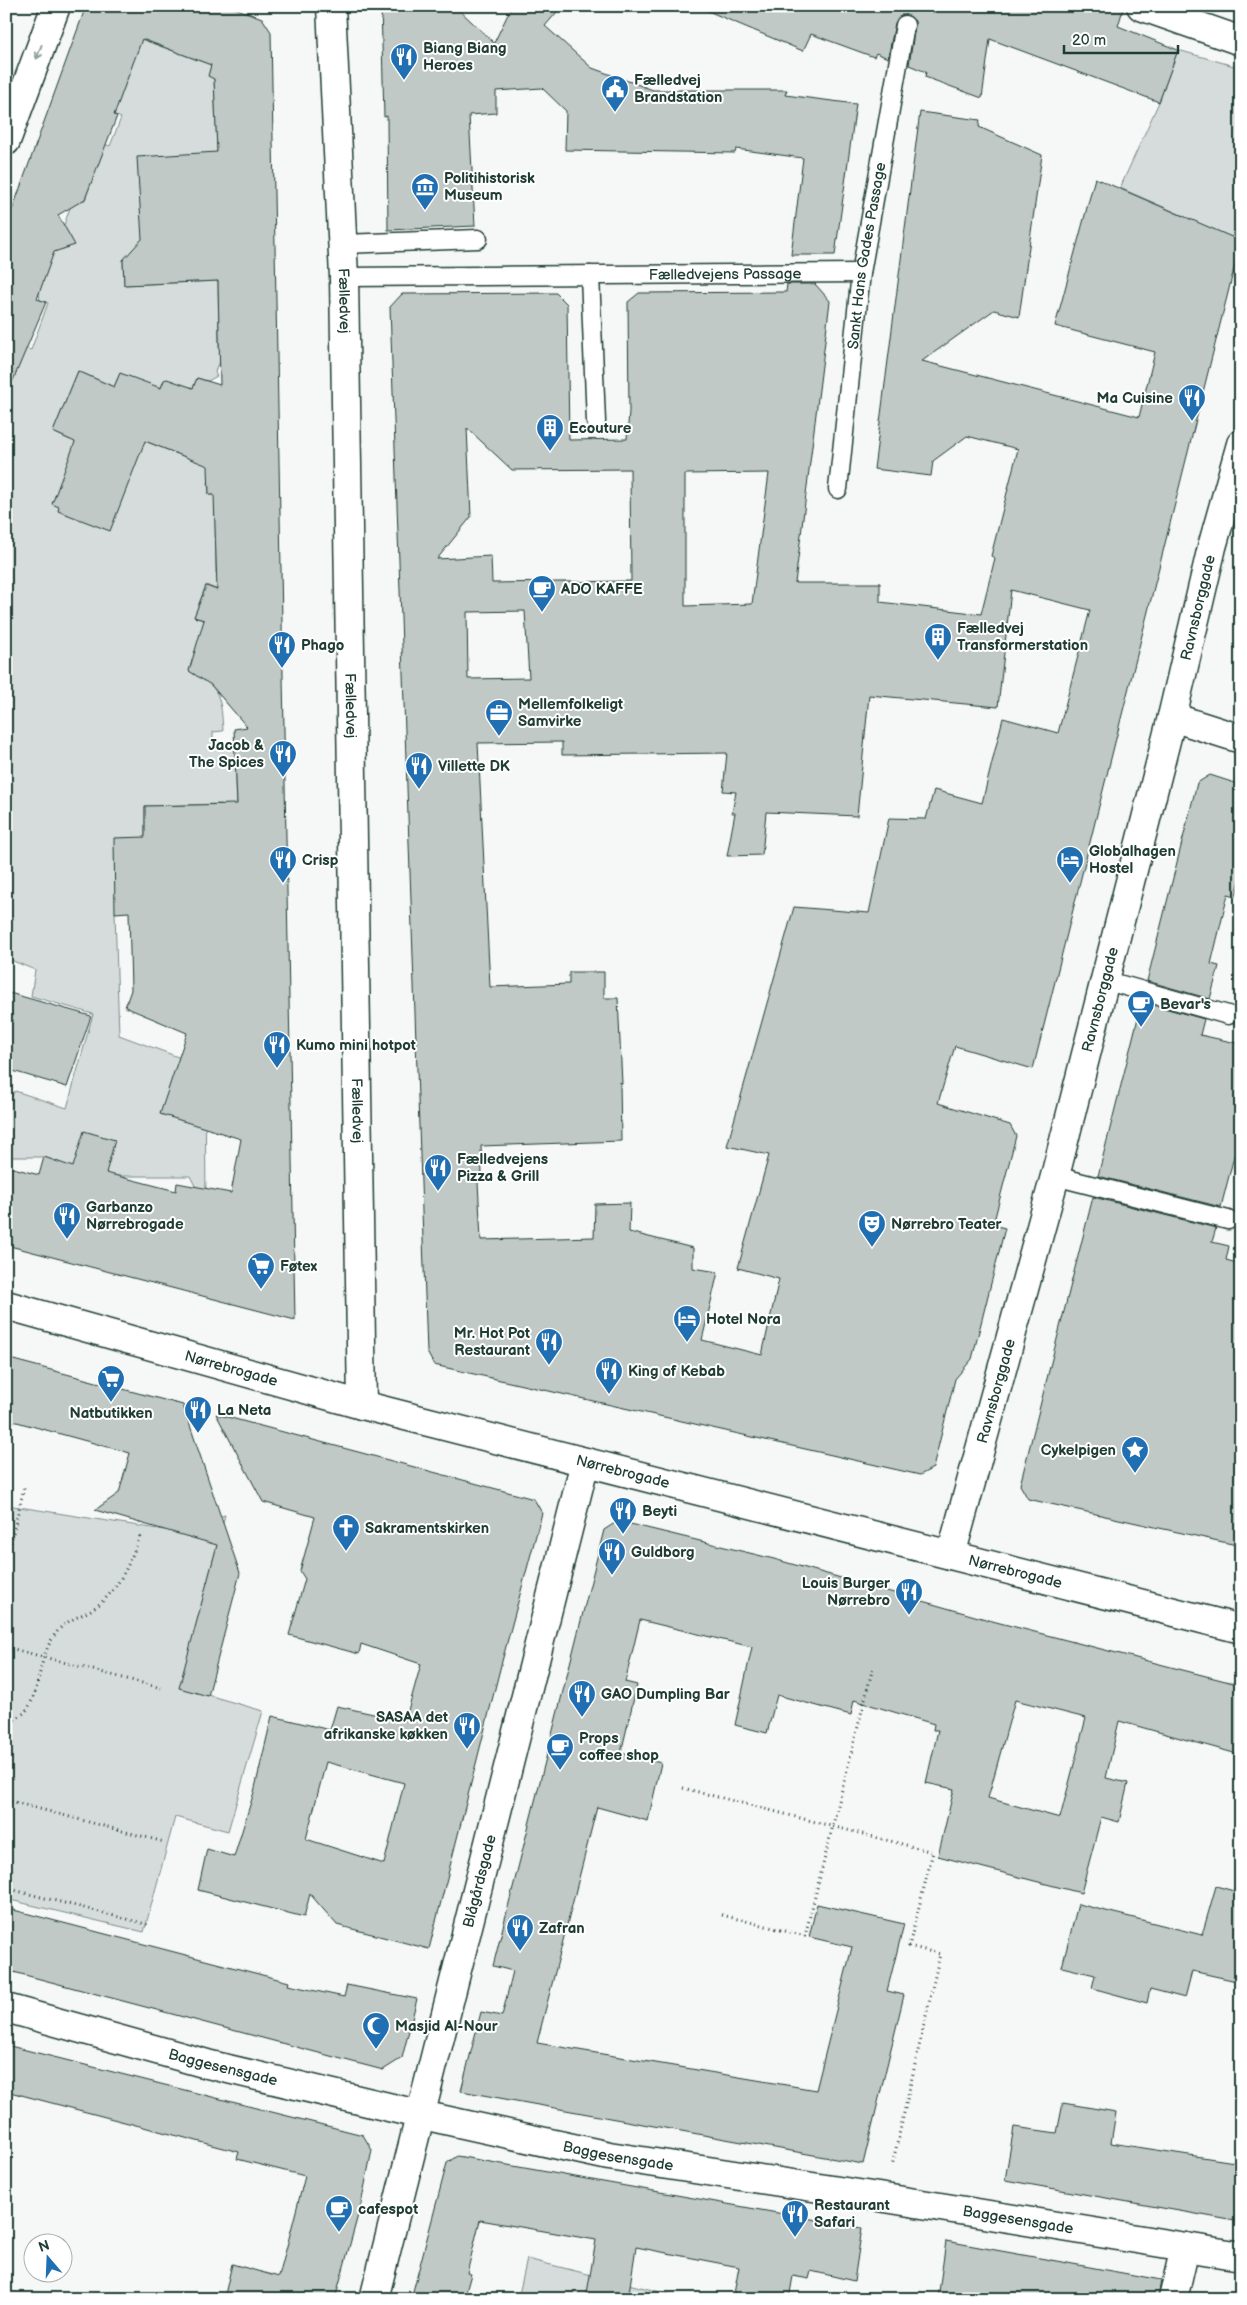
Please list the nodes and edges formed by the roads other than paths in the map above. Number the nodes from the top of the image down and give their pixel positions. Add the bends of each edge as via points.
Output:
1 (56, 6) edge
2 (330, 6) edge
3 (1141, 6) edge
4 (906, 24) dead end
5 (1241, 41) edge
6 (6, 141) edge
7 (478, 240) dead end
8 (343, 244) junction
9 (861, 273) junction
10 (590, 275) junction
11 (344, 277) junction
12 (596, 422) dead end
13 (1241, 444) edge
14 (838, 489) dead end
15 (1172, 718) junction
16 (1241, 739) edge
17 (1104, 980) junction
18 (1228, 1015) dead end
19 (1055, 1176) junction
20 (1228, 1220) dead end
21 (6, 1305) edge
22 (362, 1404) junction
23 (585, 1462) junction
24 (951, 1555) junction
25 (1241, 1629) edge
26 (6, 2008) edge
27 (422, 2115) junction
28 (1185, 2247) junction
29 (1241, 2256) edge
30 (374, 2299) edge
31 (1173, 2299) edge

1 -> 6 street
2 - 8 street, Fælledvej
3 - 5 street
4 - 9 lane, Sankt Hans Gades Passage
7 - 8 lane
8 - 11 street, Fælledvej
9 - 10 lane, Fælledvejens Passage
9 - 14 lane, Sankt Hans Gades Passage
10 - 11 lane, Fælledvejens Passage
10 - 12 lane
11 - 22 street, Fælledvej
13 - 15 street, Ravnsborggade via 1212,546
15 - 16 street
15 - 17 street, Ravnsborggade
17 - 18 lane
17 - 19 street, Ravnsborggade
19 - 20 lane
19 - 24 street, Ravnsborggade
21 - 22 street, Nørrebrogade
22 - 23 street, Nørrebrogade
23 - 24 street, Nørrebrogade
23 - 27 street, Blågårdsgade
24 - 25 street, Nørrebrogade
26 - 27 street, Baggesensgade via 207,2064
27 - 28 street, Baggesensgade via 609,2156
27 - 30 street, Blågårdsgade
28 - 29 street, Baggesensgade
28 - 31 street

